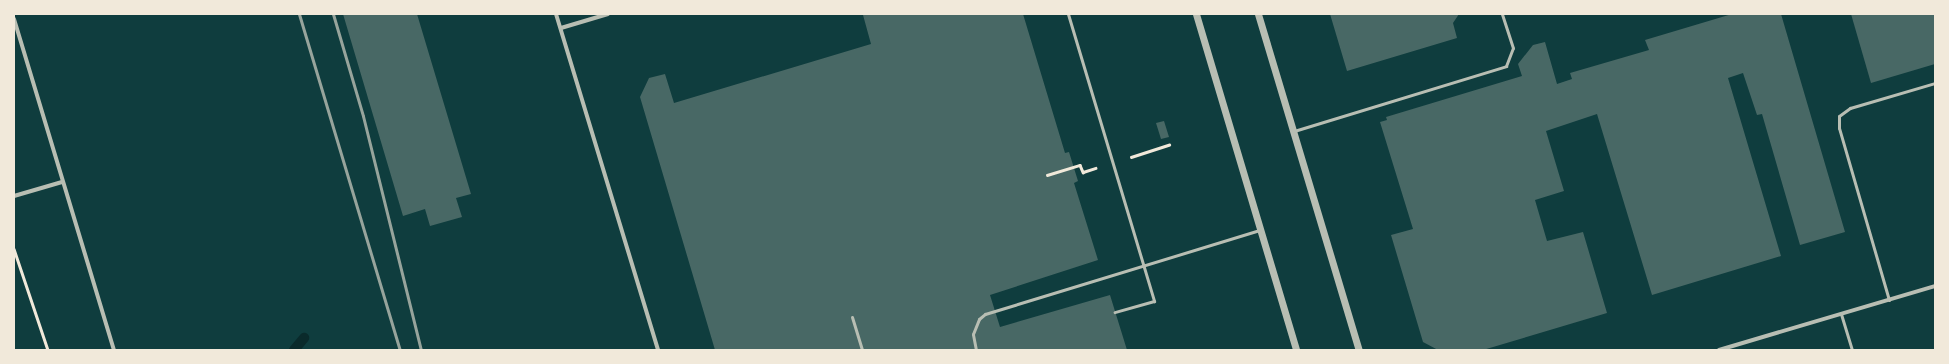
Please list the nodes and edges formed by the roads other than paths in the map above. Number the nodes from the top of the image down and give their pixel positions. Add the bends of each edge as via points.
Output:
1 (556, 14) edge
2 (608, 14) edge
3 (1068, 14) edge
4 (1196, 14) edge
5 (1258, 14) edge
6 (1502, 14) edge
7 (14, 19) edge
8 (561, 28) junction
9 (1935, 83) edge
10 (1293, 132) junction
11 (62, 182) junction
12 (14, 196) edge
13 (1261, 230) junction
14 (1143, 265) junction
15 (1935, 286) edge
16 (1889, 300) junction
17 (1115, 312) dead end
18 (1841, 314) junction
19 (852, 318) dead end
20 (114, 350) edge
21 (658, 350) edge
22 (862, 350) edge
23 (976, 350) edge
24 (1296, 350) edge
25 (1359, 350) edge
26 (1719, 350) edge
27 (1852, 350) edge

1 - 8 street
2 - 8 street
3 - 14 lane
4 - 13 street
5 - 10 street
6 - 10 lane via 1513,48 1506,66
7 - 11 street
8 - 21 street
9 - 16 lane via 1850,108 1839,116 1839,128
10 - 25 street
11 - 12 street
11 - 20 street
13 - 14 lane
13 - 24 street
14 - 17 lane via 1154,301
14 - 23 lane via 985,314 979,319 973,334
15 - 16 street
16 - 18 street
18 - 26 street
18 - 27 lane
19 - 22 lane

